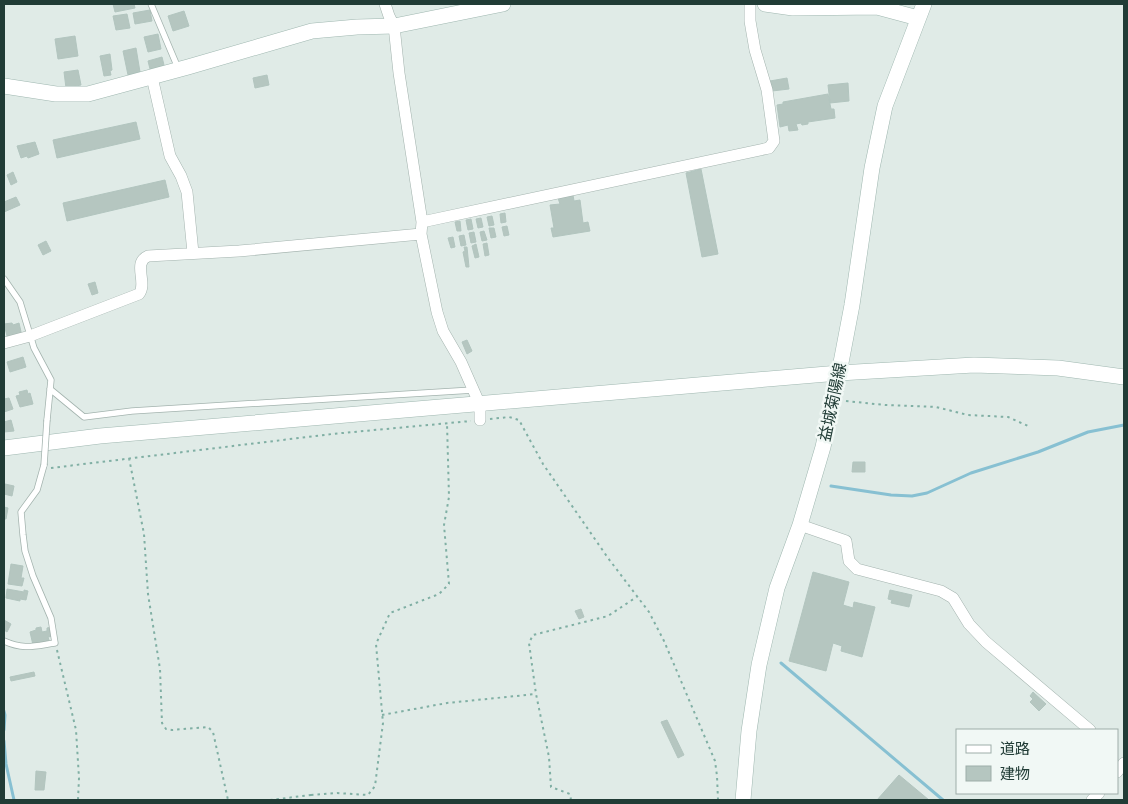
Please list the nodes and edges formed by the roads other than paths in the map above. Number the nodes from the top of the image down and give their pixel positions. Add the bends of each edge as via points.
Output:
1 (150, 4) edge
2 (386, 4) edge
3 (503, 4) edge
4 (750, 4) edge
5 (773, 4) edge
6 (924, 4) edge
7 (918, 18) junction
8 (394, 26) junction
9 (179, 70) junction
10 (152, 77) junction
11 (4, 86) edge
12 (422, 228) junction
13 (193, 253) junction
14 (4, 279) edge
15 (30, 336) junction
16 (4, 343) edge
17 (839, 373) junction
18 (1124, 377) edge
19 (50, 389) junction
20 (473, 390) junction
21 (480, 405) junction
22 (480, 420) road end
23 (4, 448) edge
24 (800, 526) junction
25 (4, 640) edge
26 (1089, 729) edge
27 (743, 800) edge

1 - 9 lane
2 - 8 street
3 - 8 street
4 - 12 street via 755,50 767,90 774,141 769,148
5 - 7 street via 793,8 877,7
6 - 7 street, 益城菊陽線
7 - 17 street, 益城菊陽線 via 885,106
8 - 9 street via 312,32
8 - 12 street
9 - 10 street
10 - 11 street via 88,94 56,94
10 - 13 street via 170,156 187,192
12 - 13 street via 239,251
12 - 20 street via 437,312 443,331
13 - 15 street via 146,256 141,262 142,289 139,294
14 - 15 lane via 20,302
15 - 16 street
15 - 19 lane via 51,380
17 - 18 street via 974,365 1058,368
17 - 21 street
17 - 24 street, 益城菊陽線 via 823,446
19 - 20 lane via 84,417 132,411
19 - 25 lane, bridge via 43,467 37,490 21,512 25,551 51,618 55,643 27,648
20 - 21 street
21 - 22 street
21 - 23 street via 100,436
24 - 26 street via 846,541 849,561 857,569 941,591 953,598 969,624 986,642
24 - 27 street, 益城菊陽線 via 777,588 759,665 748,731

